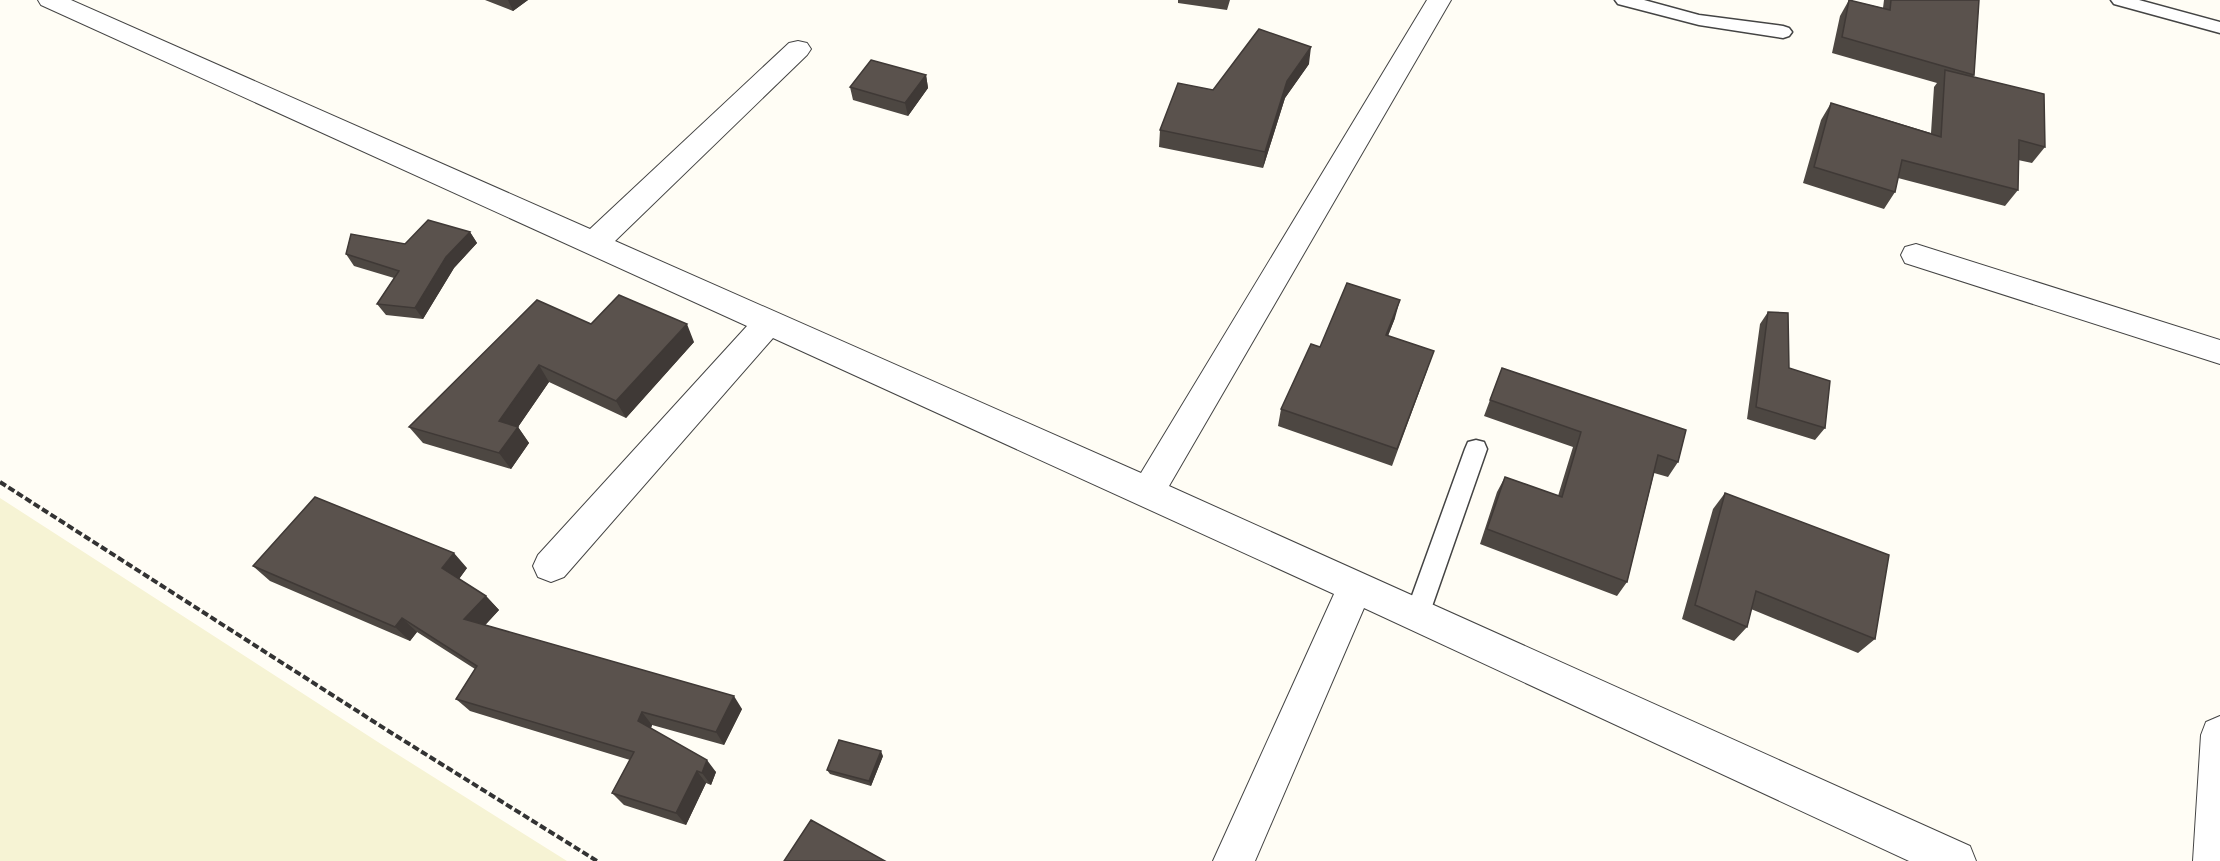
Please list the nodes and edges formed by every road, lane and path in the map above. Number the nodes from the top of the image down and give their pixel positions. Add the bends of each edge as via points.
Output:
1 (50, 0) edge
2 (1439, 0) edge
3 (1624, 0) edge
4 (2120, 0) edge
5 (2220, 28) edge
6 (1784, 32) dead end
7 (798, 49) dead end
8 (594, 243) junction
9 (1916, 255) dead end
10 (769, 322) junction
11 (2220, 352) edge
12 (1476, 449) dead end
13 (0, 482) edge
14 (1148, 492) junction
15 (551, 566) dead end
16 (1355, 587) junction
17 (1417, 615) junction
18 (2220, 735) edge
19 (597, 861) edge
20 (1234, 861) edge
21 (1955, 861) edge
22 (2214, 861) edge

1 - 8 street
2 - 14 street
3 - 6 lane via 1699,20
4 - 5 lane
7 - 8 street
8 - 10 street
9 - 11 street
10 - 14 street
10 - 15 street
12 - 17 lane
13 - 19 path
14 - 16 street
16 - 17 street
16 - 20 street
17 - 21 street
18 - 22 street

